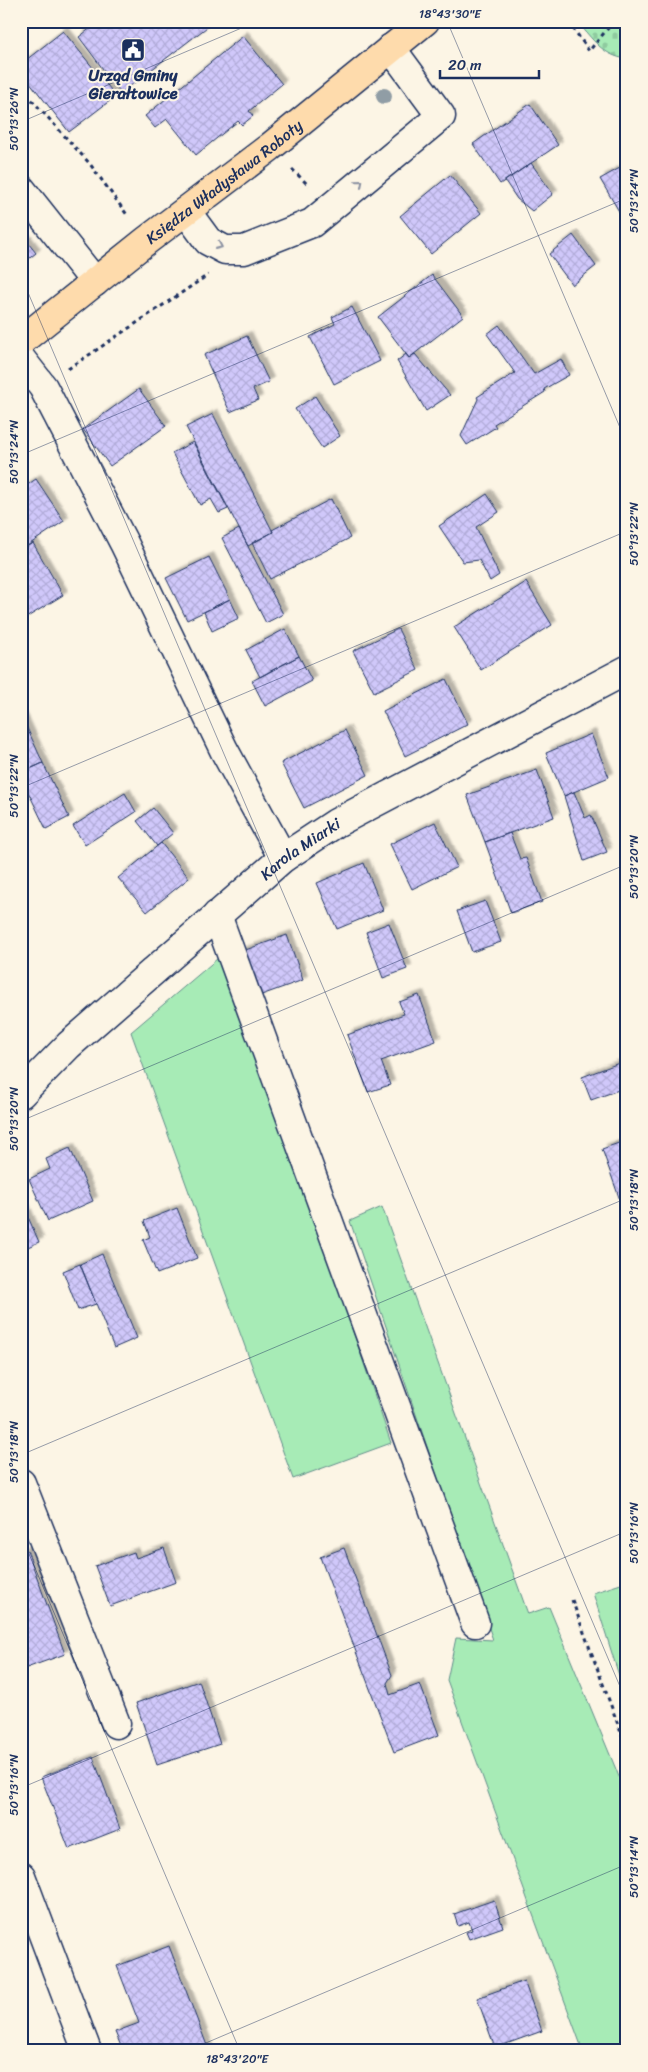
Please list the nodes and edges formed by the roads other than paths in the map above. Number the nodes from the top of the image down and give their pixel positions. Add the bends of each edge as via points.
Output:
1 (425, 21) edge
2 (392, 48) junction
3 (21, 189) edge
4 (186, 211) junction
5 (95, 282) junction
6 (21, 341) edge
7 (21, 359) edge
8 (627, 670) edge
9 (283, 858) junction
10 (217, 915) junction
11 (21, 1094) edge
12 (21, 1482) edge
13 (475, 1623) dead end
14 (116, 1724) dead end
15 (21, 1876) edge
16 (87, 2051) edge

1 - 2 main road, Księdza Władysława Roboty
2 - 4 main road, Księdza Władysława Roboty
4 -> 2 street via 208,241 225,250 244,250 312,223 331,208 441,116
3 - 5 street
4 - 5 main road, Księdza Władysława Roboty
5 - 6 main road, Księdza Władysława Roboty
7 - 9 street via 43,387 124,543 224,750
8 - 9 street, Karola Miarki via 336,823
9 - 10 street, Karola Miarki
10 - 11 street, Karola Miarki via 69,1045
10 - 13 street
12 - 14 street
15 - 16 street

